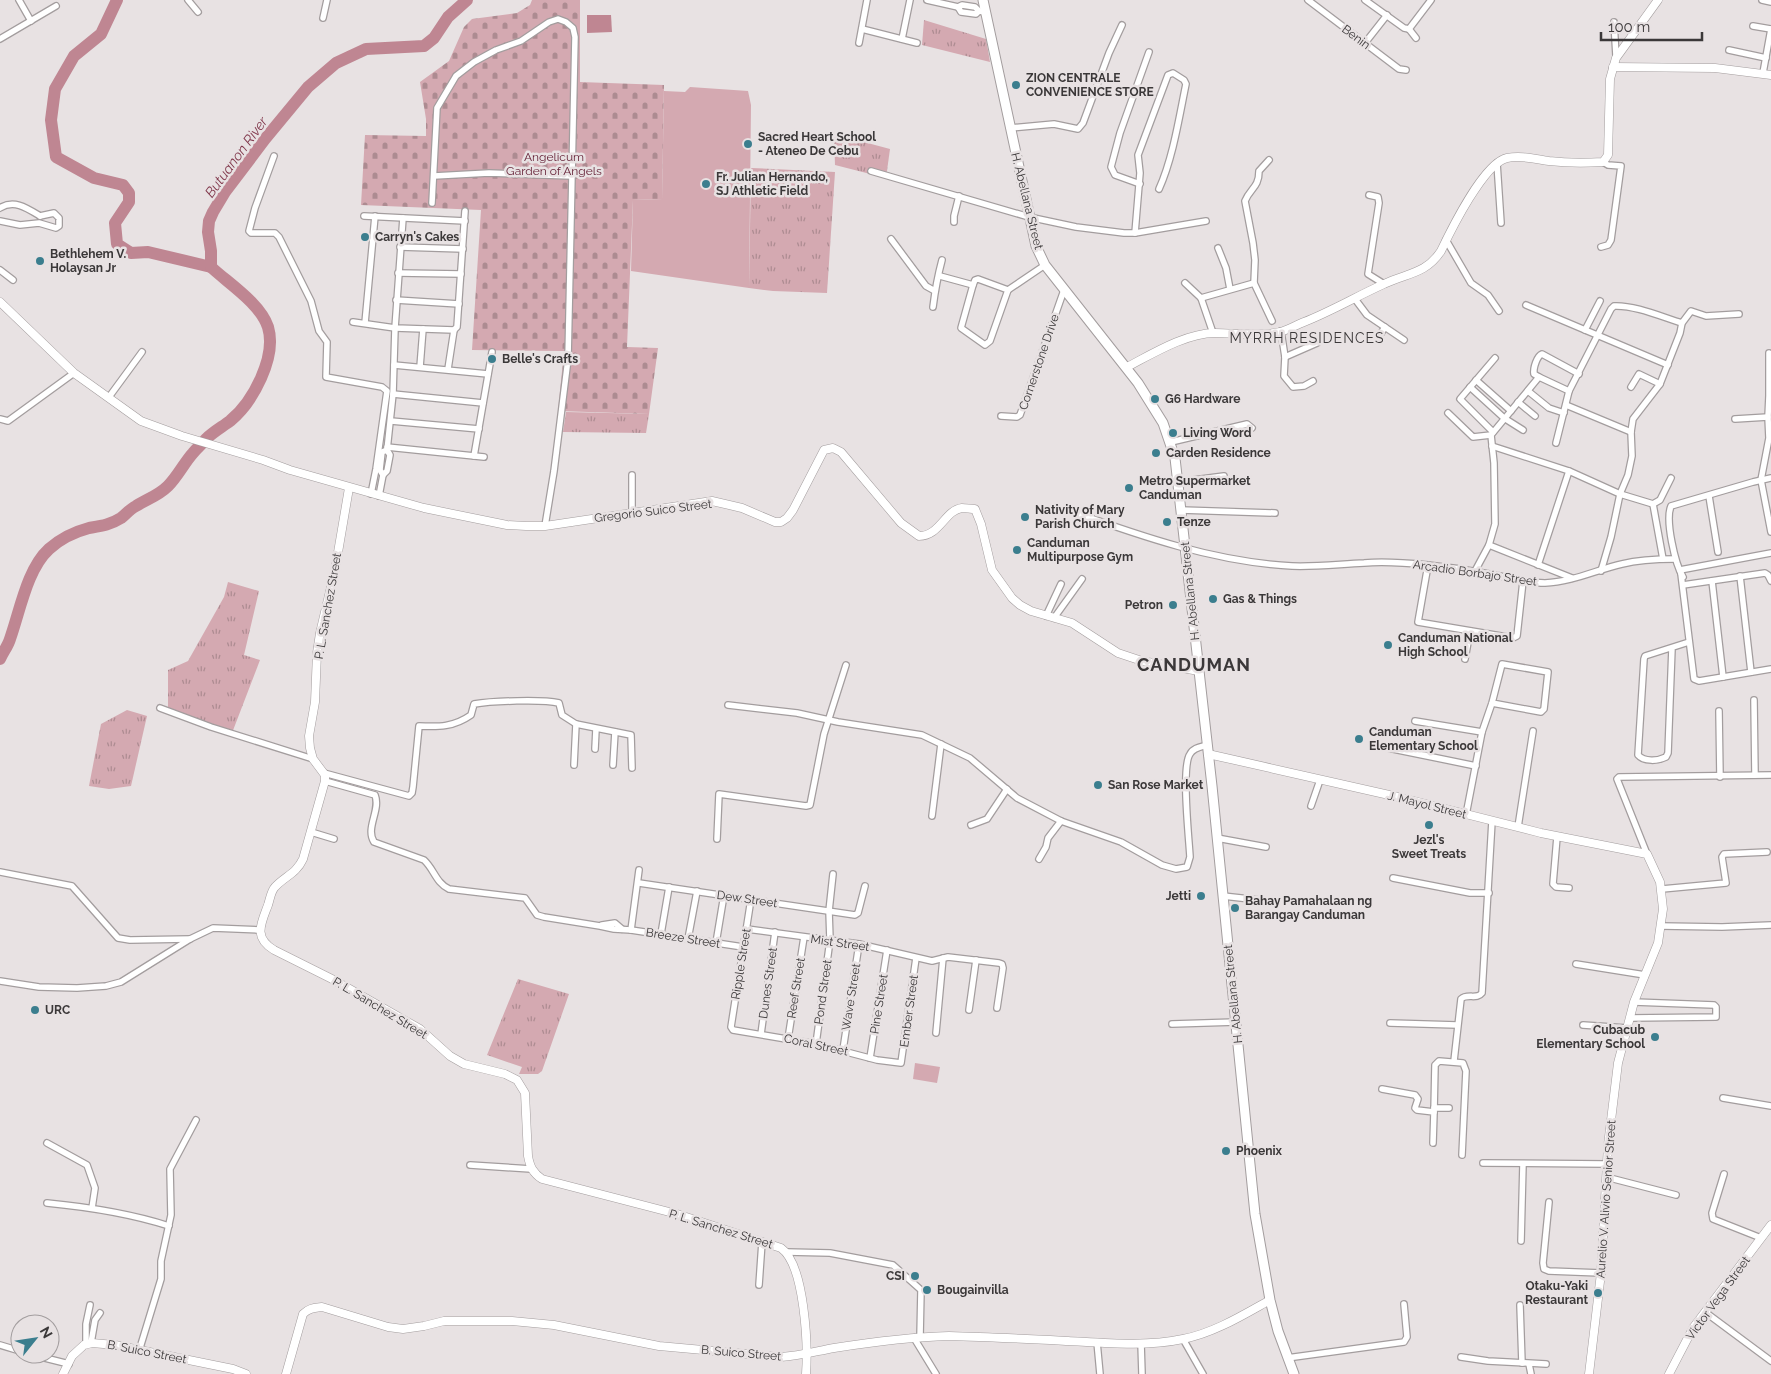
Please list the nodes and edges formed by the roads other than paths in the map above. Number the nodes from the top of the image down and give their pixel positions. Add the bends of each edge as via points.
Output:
1 (18, 0) edge
2 (188, 0) edge
3 (327, 0) edge
4 (867, 0) edge
5 (910, 0) edge
6 (928, 0) edge
7 (983, 0) edge
8 (1308, 0) edge
9 (1365, 0) edge
10 (1431, 0) edge
11 (1658, 0) edge
12 (1762, 0) edge
13 (1771, 2) edge
14 (56, 6) dead end
15 (982, 11) junction
16 (198, 12) dead end
17 (1387, 15) junction
18 (323, 18) dead end
19 (31, 21) junction
20 (1614, 22) dead end
21 (1122, 25) dead end
22 (1753, 26) dead end
23 (862, 29) junction
24 (1409, 29) junction
25 (1771, 29) edge
26 (1416, 38) dead end
27 (0, 39) edge
28 (902, 39) junction
29 (859, 43) dead end
30 (917, 43) dead end
31 (1365, 43) junction
32 (1729, 50) dead end
33 (1149, 52) dead end
34 (1616, 58) junction
35 (1766, 58) junction
36 (1613, 67) junction
37 (1406, 70) dead end
38 (1767, 74) edge
39 (1010, 128) junction
40 (274, 156) dead end
41 (1269, 160) dead end
42 (1603, 162) junction
43 (1497, 163) junction
44 (871, 171) dead end
45 (434, 176) junction
46 (572, 176) junction
47 (1140, 184) junction
48 (1159, 189) dead end
49 (1369, 195) dead end
50 (959, 196) junction
51 (432, 203) dead end
52 (0, 208) edge
53 (465, 212) dead end
54 (40, 216) junction
55 (364, 216) dead end
56 (375, 216) junction
57 (1029, 217) junction
58 (402, 218) junction
59 (0, 221) edge
60 (465, 221) junction
61 (1206, 221) dead end
62 (954, 222) dead end
63 (1501, 222) dead end
64 (40, 223) junction
65 (1135, 233) junction
66 (891, 239) dead end
67 (1446, 240) junction
68 (400, 247) junction
69 (1601, 247) dead end
70 (1218, 248) dead end
71 (463, 249) junction
72 (942, 260) dead end
73 (1045, 265) junction
74 (0, 270) edge
75 (398, 273) junction
76 (461, 274) junction
77 (940, 276) junction
78 (13, 280) dead end
79 (1254, 283) junction
80 (1185, 284) dead end
81 (1384, 284) junction
82 (973, 285) junction
83 (1230, 289) junction
84 (1008, 290) junction
85 (1064, 290) junction
86 (935, 291) junction
87 (1200, 298) junction
88 (1355, 298) junction
89 (396, 300) junction
90 (1600, 301) dead end
91 (0, 302) edge
92 (459, 304) junction
93 (1526, 305) dead end
94 (933, 307) dead end
95 (1499, 311) dead end
96 (1739, 314) dead end
97 (1272, 321) dead end
98 (354, 322) dead end
99 (364, 323) junction
100 (1682, 323) junction
101 (1385, 327) junction
102 (394, 328) junction
103 (423, 329) junction
104 (454, 330) junction
105 (1585, 330) junction
106 (1281, 331) junction
107 (1213, 333) junction
108 (1598, 335) junction
109 (1378, 338) dead end
110 (1404, 340) dead end
111 (1317, 343) dead end
112 (142, 352) dead end
113 (492, 352) dead end
114 (1768, 353) dead end
115 (1284, 357) junction
116 (1495, 358) dead end
117 (394, 365) junction
118 (1668, 365) junction
119 (420, 367) junction
120 (1127, 367) junction
121 (448, 369) junction
122 (74, 373) junction
123 (488, 374) junction
124 (1578, 374) junction
125 (1539, 378) junction
126 (1476, 380) junction
127 (1313, 381) dead end
128 (1660, 384) junction
129 (1631, 387) dead end
130 (1470, 388) junction
131 (1528, 391) junction
132 (1569, 391) junction
133 (393, 394) junction
134 (109, 397) junction
135 (1518, 402) junction
136 (483, 403) junction
137 (1566, 405) junction
138 (1511, 411) junction
139 (1448, 414) dead end
140 (1564, 414) junction
141 (1001, 416) dead end
142 (1535, 416) dead end
143 (1768, 417) junction
144 (1504, 418) junction
145 (0, 419) edge
146 (1735, 420) dead end
147 (391, 421) junction
148 (1252, 428) dead end
149 (479, 429) junction
150 (1769, 429) edge
151 (1522, 430) dead end
152 (1631, 432) junction
153 (1492, 433) junction
154 (1770, 438) edge
155 (1171, 442) junction
156 (1556, 443) dead end
157 (1492, 446) junction
158 (387, 449) junction
159 (474, 456) junction
160 (484, 457) dead end
161 (1569, 472) junction
162 (632, 475) dead end
163 (1224, 476) dead end
164 (1671, 478) dead end
165 (1771, 478) edge
166 (1761, 480) junction
167 (1178, 482) junction
168 (349, 488) junction
169 (1620, 494) junction
170 (375, 495) junction
171 (1709, 496) junction
172 (1653, 504) junction
173 (1068, 510) dead end
174 (1181, 510) junction
175 (632, 512) junction
176 (1275, 512) dead end
177 (545, 526) junction
178 (1771, 532) edge
179 (1488, 545) junction
180 (1185, 548) junction
181 (1718, 552) dead end
182 (1771, 553) edge
183 (1664, 559) junction
184 (1675, 559) junction
185 (1428, 565) junction
186 (1538, 565) junction
187 (1475, 571) junction
188 (1601, 571) junction
189 (1740, 576) junction
190 (1681, 577) junction
191 (1082, 579) dead end
192 (1574, 579) junction
193 (1524, 581) junction
194 (1712, 581) junction
195 (1771, 581) edge
196 (1061, 584) dead end
197 (1050, 617) junction
198 (1470, 631) junction
199 (1689, 642) junction
200 (1672, 648) junction
201 (1465, 658) dead end
202 (846, 665) dead end
203 (1771, 669) edge
204 (1199, 671) junction
205 (1751, 672) junction
206 (1723, 677) junction
207 (1754, 700) dead end
208 (1492, 703) junction
209 (728, 705) dead end
210 (160, 708) dead end
211 (1719, 712) dead end
212 (828, 720) junction
213 (1415, 721) dead end
214 (576, 724) junction
215 (596, 728) junction
216 (1533, 731) dead end
217 (615, 732) junction
218 (1482, 732) junction
219 (941, 744) junction
220 (1388, 748) dead end
221 (595, 749) dead end
222 (1207, 750) junction
223 (313, 759) junction
224 (574, 765) dead end
225 (612, 765) dead end
226 (1476, 766) junction
227 (632, 768) dead end
228 (1755, 775) junction
229 (1771, 775) edge
230 (325, 777) junction
231 (1720, 777) junction
232 (1320, 780) junction
233 (1007, 789) junction
234 (1311, 806) dead end
235 (1466, 815) junction
236 (932, 816) dead end
237 (1061, 821) junction
238 (1492, 821) junction
239 (971, 825) dead end
240 (1518, 827) junction
241 (311, 832) junction
242 (1557, 836) junction
243 (334, 838) dead end
244 (1217, 838) junction
245 (717, 839) dead end
246 (1266, 847) dead end
247 (1767, 852) dead end
248 (1646, 854) junction
249 (1039, 859) dead end
250 (639, 870) dead end
251 (0, 872) edge
252 (833, 874) dead end
253 (1393, 878) dead end
254 (639, 883) junction
255 (865, 886) dead end
256 (669, 887) junction
257 (1569, 888) dead end
258 (1662, 889) junction
259 (697, 891) junction
260 (1489, 892) junction
261 (724, 895) junction
262 (1223, 896) junction
263 (751, 899) junction
264 (1259, 900) dead end
265 (829, 911) junction
266 (1771, 925) edge
267 (1661, 926) junction
268 (746, 929) junction
269 (260, 930) junction
270 (631, 930) junction
271 (775, 932) junction
272 (661, 934) junction
273 (804, 938) junction
274 (190, 939) junction
275 (688, 939) junction
276 (830, 940) junction
277 (716, 943) junction
278 (859, 944) junction
279 (743, 947) junction
280 (887, 950) junction
281 (916, 958) junction
282 (943, 958) junction
283 (976, 960) junction
284 (1576, 964) dead end
285 (1645, 975) junction
286 (0, 981) edge
287 (1634, 1002) junction
288 (997, 1008) dead end
289 (969, 1010) dead end
290 (1630, 1018) junction
291 (1236, 1022) junction
292 (1390, 1023) dead end
293 (1172, 1024) dead end
294 (1457, 1025) junction
295 (1583, 1025) dead end
296 (1627, 1028) junction
297 (731, 1029) joint
298 (936, 1033) dead end
299 (761, 1034) junction
300 (788, 1039) junction
301 (816, 1044) junction
302 (843, 1050) junction
303 (870, 1058) junction
304 (1454, 1061) junction
305 (901, 1063) joint
306 (1382, 1089) dead end
307 (1723, 1098) dead end
308 (1771, 1106) edge
309 (1449, 1108) dead end
310 (1434, 1110) junction
311 (196, 1120) dead end
312 (47, 1143) dead end
313 (1434, 1144) dead end
314 (1462, 1155) dead end
315 (1483, 1163) dead end
316 (1522, 1164) junction
317 (1606, 1164) junction
318 (470, 1165) dead end
319 (531, 1169) junction
320 (1724, 1174) dead end
321 (1606, 1177) junction
322 (1676, 1195) dead end
323 (1549, 1202) dead end
324 (47, 1203) dead end
325 (92, 1208) junction
326 (1771, 1225) edge
327 (169, 1226) junction
328 (1761, 1238) junction
329 (1521, 1241) dead end
330 (762, 1242) junction
331 (787, 1252) junction
332 (1601, 1273) junction
333 (759, 1285) dead end
334 (1270, 1300) junction
335 (1404, 1304) dead end
336 (90, 1305) dead end
337 (1520, 1305) dead end
338 (1705, 1312) junction
339 (100, 1313) dead end
340 (917, 1337) junction
341 (1183, 1339) junction
342 (1097, 1342) junction
343 (1141, 1343) junction
344 (88, 1344) junction
345 (139, 1351) junction
346 (806, 1354) junction
347 (1461, 1357) dead end
348 (1287, 1358) junction
349 (1771, 1361) edge
350 (60, 1362) edge
351 (1522, 1363) junction
352 (69, 1364) junction
353 (1529, 1364) junction
354 (1546, 1364) dead end
355 (63, 1374) edge
356 (246, 1374) edge
357 (286, 1374) edge
358 (806, 1374) edge
359 (936, 1374) edge
360 (1100, 1374) edge
361 (1142, 1374) edge
362 (1203, 1374) edge
363 (1294, 1374) edge
364 (1531, 1374) edge
365 (1588, 1374) edge
366 (1669, 1374) edge

1 - 19 street
2 - 16 street
3 - 18 street
4 - 23 street
5 - 28 street
6 - 15 street via 958,7 961,12 976,14
7 - 15 main road, H. Abellana Street
8 - 31 street, Benin
9 - 17 street
10 - 24 street
11 - 34 street
12 - 13 street
14 - 19 street
15 - 39 main road, H. Abellana Street
17 - 24 street
17 - 31 street
19 - 27 street
20 - 34 street
21 - 39 street via 1078,129 1054,124
22 - 25 street
23 - 28 street
23 - 29 street
24 - 26 street
25 - 35 street
28 - 30 street
31 - 37 street, Benin via 1399,69
32 - 35 street
33 - 47 street via 1111,167 1115,175
34 - 36 street
35 - 38 street
36 - 38 street via 1715,68
36 - 42 street via 1609,150
39 - 57 main road, H. Abellana Street
40 - 170 street via 249,231 275,233 279,237 311,301 319,331 327,342 326,377 382,387 386,391
41 - 79 street via 1259,171 1256,187 1245,201 1254,243
42 - 43 street via 1505,158
42 - 69 street via 1620,166 1611,240
43 - 63 street
43 - 67 street via 1476,188
44 - 50 street
45 - 46 street via 490,173
45 - 46 street via 437,108 456,76 474,62 521,41 558,19 573,28 575,37
45 - 51 street
46 - 177 street via 568,359
47 - 48 street via 1138,155 1168,75 1173,73 1186,84
47 - 65 street
49 - 81 street via 1378,197 1379,202 1368,274
50 - 57 street
50 - 62 street
52 - 54 street via 13,203
53 - 60 street
54 - 64 street
54 - 64 street via 54,213 60,223 56,228
55 - 56 street
56 - 58 street
56 - 99 street
57 - 65 street via 1076,227
57 - 73 main road, H. Abellana Street via 1036,246
58 - 60 street
58 - 68 street
59 - 64 street via 20,225
60 - 71 street
61 - 65 street
66 - 86 street via 926,286
67 - 81 street via 1435,260 1427,267
67 - 95 street via 1471,283 1488,295
68 - 71 street
68 - 75 street
70 - 83 street
71 - 76 street
72 - 77 street via 938,270
73 - 84 street
73 - 85 main road, H. Abellana Street
74 - 78 street
75 - 76 street
75 - 89 street
76 - 92 street
77 - 82 street
77 - 86 street
79 - 83 street
79 - 97 street
80 - 87 street
81 - 88 street
82 - 84 street via 978,279
82 - 84 street via 961,328 985,345 990,341
83 - 87 street
85 - 120 main road, H. Abellana Street
85 - 141 street, Cornerstone Drive via 1020,415
86 - 94 street
87 - 107 street
88 - 101 street via 1367,315
88 - 106 street
89 - 92 street
89 - 102 street
90 - 105 street
91 - 122 street, Gregorio Suico Street
92 - 104 street
93 - 105 street
96 - 100 street via 1706,316 1691,312
98 - 99 street
99 - 102 street
100 - 108 street via 1616,306 1611,309
100 - 118 street
101 - 109 street
101 - 110 street
102 - 103 street
102 - 117 street
103 - 104 street
103 - 119 street
104 - 121 street
105 - 108 street
106 - 107 street
106 - 115 street
107 - 120 street via 1159,350
108 - 118 street
108 - 124 street
111 - 115 street
112 - 134 street
113 - 123 street
114 - 143 street
115 - 127 street via 1284,376 1293,387
116 - 126 street
117 - 119 street
117 - 133 street
118 - 128 street
119 - 121 street
120 - 155 main road, H. Abellana Street via 1163,423
121 - 123 street
122 - 134 street, Gregorio Suico Street
122 - 145 street via 8,421
123 - 136 street
124 - 125 street via 1542,354 1534,369
124 - 132 street
125 - 131 street
125 - 132 street
126 - 130 street
126 - 138 street
128 - 129 street via 1639,374
128 - 152 street via 1633,420
130 - 144 street
130 - 153 street via 1460,400
131 - 135 street
131 - 140 street via 1549,408
132 - 137 street
133 - 136 street
133 - 147 street
134 - 168 street, Gregorio Suico Street via 141,421
135 - 138 street
135 - 142 street
136 - 149 street
137 - 140 street
137 - 152 street
138 - 144 street
139 - 153 street via 1473,437
140 - 156 street
143 - 146 street
143 - 150 street
144 - 151 street
144 - 153 street
147 - 149 street
147 - 158 street
148 - 155 street via 1247,424
149 - 159 street
150 - 154 street
152 - 169 street via 1632,456
153 - 157 street
154 - 166 street
155 - 167 main road, H. Abellana Street
157 - 161 street
157 - 179 street via 1494,524
158 - 159 street
158 - 170 street via 382,452 380,467 383,475
159 - 160 street
161 - 169 street
161 - 186 street
162 - 175 street
163 - 167 street
164 - 172 street via 1660,500
165 - 166 street
166 - 171 street
166 - 178 street
167 - 174 main road, H. Abellana Street
168 - 170 street, Gregorio Suico Street
168 - 223 street, P. L. Sanchez Street via 318,653 310,736
169 - 172 street
169 - 188 street
170 - 177 street, Gregorio Suico Street via 507,525
171 - 181 street
171 - 184 street via 1669,508
172 - 183 street
173 - 180 street, Arcadio Borbajo Street
174 - 176 street
174 - 180 main road, H. Abellana Street
175 - 177 street, Gregorio Suico Street
175 - 197 street, Gregorio Suico Street via 712,501 781,522 793,510 824,450 833,448 841,452 902,523 919,536 932,533 954,511 975,509 996,576 1020,605
179 - 186 street
179 - 187 street
180 - 185 street, Arcadio Borbajo Street via 1291,566 1324,567 1366,562
180 - 204 main road, H. Abellana Street
182 - 190 street
183 - 184 street, Arcadio Borbajo Street
183 - 188 street, Arcadio Borbajo Street via 1622,564
184 - 190 street
185 - 187 street, Arcadio Borbajo Street
185 - 198 street via 1418,622
186 - 192 street
187 - 193 street, Arcadio Borbajo Street
188 - 192 street, Arcadio Borbajo Street
189 - 194 street
189 - 195 street via 1765,573
189 - 205 street
190 - 194 street
190 - 199 street
191 - 197 street
192 - 193 street, Arcadio Borbajo Street via 1545,583
193 - 198 street via 1515,638
194 - 206 street
196 - 197 street
197 - 204 street, Gregorio Suico Street via 1072,623 1118,653 1142,661
198 - 201 street
199 - 200 street
199 - 206 street via 1694,679
200 - 200 street via 1668,753 1662,759 1645,760 1638,755 1642,664 1646,656
202 - 212 street
203 - 205 street
204 - 222 main road, H. Abellana Street
205 - 206 street
207 - 228 street
208 - 208 street via 1502,664 1548,672 1541,712
208 - 218 street
209 - 212 street
210 - 223 street
211 - 231 street
212 - 219 street via 922,735
212 - 245 street via 810,805 718,794
213 - 218 street
214 - 215 street
214 - 224 street
214 - 230 street via 562,715 559,703 474,704 470,715 452,725 419,726 413,788 409,796
215 - 217 street
215 - 221 street
216 - 240 street
217 - 225 street
217 - 227 street via 631,735
218 - 226 street
219 - 233 street via 970,758
219 - 236 street
220 - 226 street
222 - 232 street, J. Mayol Street
222 - 237 street via 1191,752 1187,763 1190,857 1186,867 1176,869 1162,865 1121,842
222 - 244 main road, H. Abellana Street
223 - 230 street
226 - 235 street
228 - 229 street
228 - 231 street
230 - 241 street
230 - 270 street, Breeze Street via 375,796 377,802 371,835 374,842 424,860 442,886 525,898 537,915 600,926 615,923 622,929
231 - 248 street via 1617,779
232 - 234 street
232 - 235 street, J. Mayol Street
233 - 237 street
233 - 239 street via 987,819
235 - 238 street, J. Mayol Street
237 - 249 street via 1048,838
238 - 240 street, J. Mayol Street
238 - 260 street
240 - 242 street, J. Mayol Street
241 - 243 street
241 - 269 street via 299,867 274,889
242 - 248 street, J. Mayol Street
242 - 257 street via 1554,884
244 - 246 street
244 - 262 main road, H. Abellana Street
247 - 258 street via 1724,854 1726,883
248 - 258 street, Aurelio V. Alivio Senior Street
250 - 254 street
251 - 274 street via 72,886 118,938
252 - 265 street, Pond Street
253 - 260 street via 1470,892
254 - 256 street, Dew Street
254 - 270 street
255 - 265 street, Dew Street via 855,915
256 - 259 street, Dew Street
256 - 272 street
258 - 267 street, Aurelio V. Alivio Senior Street
259 - 261 street, Dew Street
259 - 275 street
260 - 294 street via 1482,993 1463,997
261 - 263 street, Dew Street
261 - 277 street
262 - 264 street
262 - 291 main road, H. Abellana Street
263 - 265 street, Dew Street
263 - 268 street, Ripple Street
265 - 276 street, Pond Street
266 - 267 street
267 - 285 street, Aurelio V. Alivio Senior Street
268 - 271 street, Mist Street
268 - 279 street, Ripple Street
269 - 274 street via 213,928
269 - 319 street, P. L. Sanchez Street via 265,945 420,1028 450,1056 464,1064 517,1080 525,1093
270 - 272 street, Breeze Street
271 - 273 street, Mist Street
271 - 299 street, Dunes Street
272 - 275 street, Breeze Street
273 - 276 street, Mist Street
273 - 300 street, Reef Street
274 - 286 street via 127,979 106,986 39,987
275 - 277 street, Breeze Street
276 - 278 street, Mist Street
276 - 301 street, Pond Street
277 - 279 street, Breeze Street
278 - 280 street, Mist Street
278 - 302 street, Wave Street
279 - 297 street, Ripple Street
280 - 281 street, Mist Street
280 - 303 street, Pine Street
281 - 282 street, Mist Street via 932,961
281 - 305 street, Ember Street
282 - 283 street
282 - 298 street
283 - 288 street via 1002,964
283 - 289 street
284 - 285 street
285 - 287 street, Aurelio V. Alivio Senior Street
287 - 290 street, Aurelio V. Alivio Senior Street
287 - 290 street via 1714,1005 1716,1017
290 - 296 street, Aurelio V. Alivio Senior Street
291 - 293 street
291 - 334 main road, H. Abellana Street via 1255,1214
292 - 294 street
294 - 304 street
295 - 296 street
296 - 317 street, Aurelio V. Alivio Senior Street via 1618,1063
297 - 299 street, Coral Street
299 - 300 street, Coral Street
300 - 301 street, Coral Street
301 - 302 street, Coral Street
302 - 303 street, Coral Street
303 - 305 street, Coral Street
304 - 310 street via 1439,1061 1434,1065
304 - 314 street via 1466,1067
306 - 310 street via 1415,1095 1417,1110
307 - 308 street
309 - 310 street
310 - 313 street
311 - 327 street via 170,1169
312 - 325 street via 87,1165 95,1188
315 - 316 street
316 - 317 street
316 - 329 street
317 - 321 street, Aurelio V. Alivio Senior Street
318 - 319 street
319 - 330 street, P. L. Sanchez Street via 549,1181 677,1214
320 - 328 street via 1713,1219
321 - 322 street
321 - 332 street, Aurelio V. Alivio Senior Street
323 - 332 street via 1544,1268 1549,1271
324 - 325 street
325 - 327 street
326 - 328 street, Victor Vega Street
327 - 345 street via 161,1262 161,1279
328 - 338 street, Victor Vega Street
330 - 331 street, P. L. Sanchez Street
330 - 333 street
331 - 340 street via 830,1253 893,1265 921,1290
331 - 346 street, P. L. Sanchez Street via 801,1290
332 - 365 street, Aurelio V. Alivio Senior Street
334 - 341 street, B. Suico Street via 1224,1324
334 - 348 main road, H. Abellana Street
335 - 348 street via 1407,1337 1404,1342
336 - 344 street via 86,1324
337 - 351 street
338 - 349 street
338 - 366 street, Victor Vega Street
339 - 344 street
340 - 342 street, B. Suico Street
340 - 346 street, B. Suico Street
340 - 359 street
341 - 343 street, B. Suico Street
341 - 362 street
342 - 343 street, B. Suico Street
342 - 360 street
343 - 361 street
344 - 345 street, B. Suico Street via 115,1345
344 - 352 street via 72,1356
345 - 356 street, B. Suico Street
346 - 357 street, B. Suico Street via 782,1357 659,1346 554,1325 512,1321 444,1321 403,1329 322,1307 308,1308 302,1314
346 - 358 street, P. L. Sanchez Street
347 - 351 street
348 - 363 main road, H. Abellana Street
350 - 352 street
351 - 353 street
352 - 355 street
353 - 354 street
353 - 364 street

